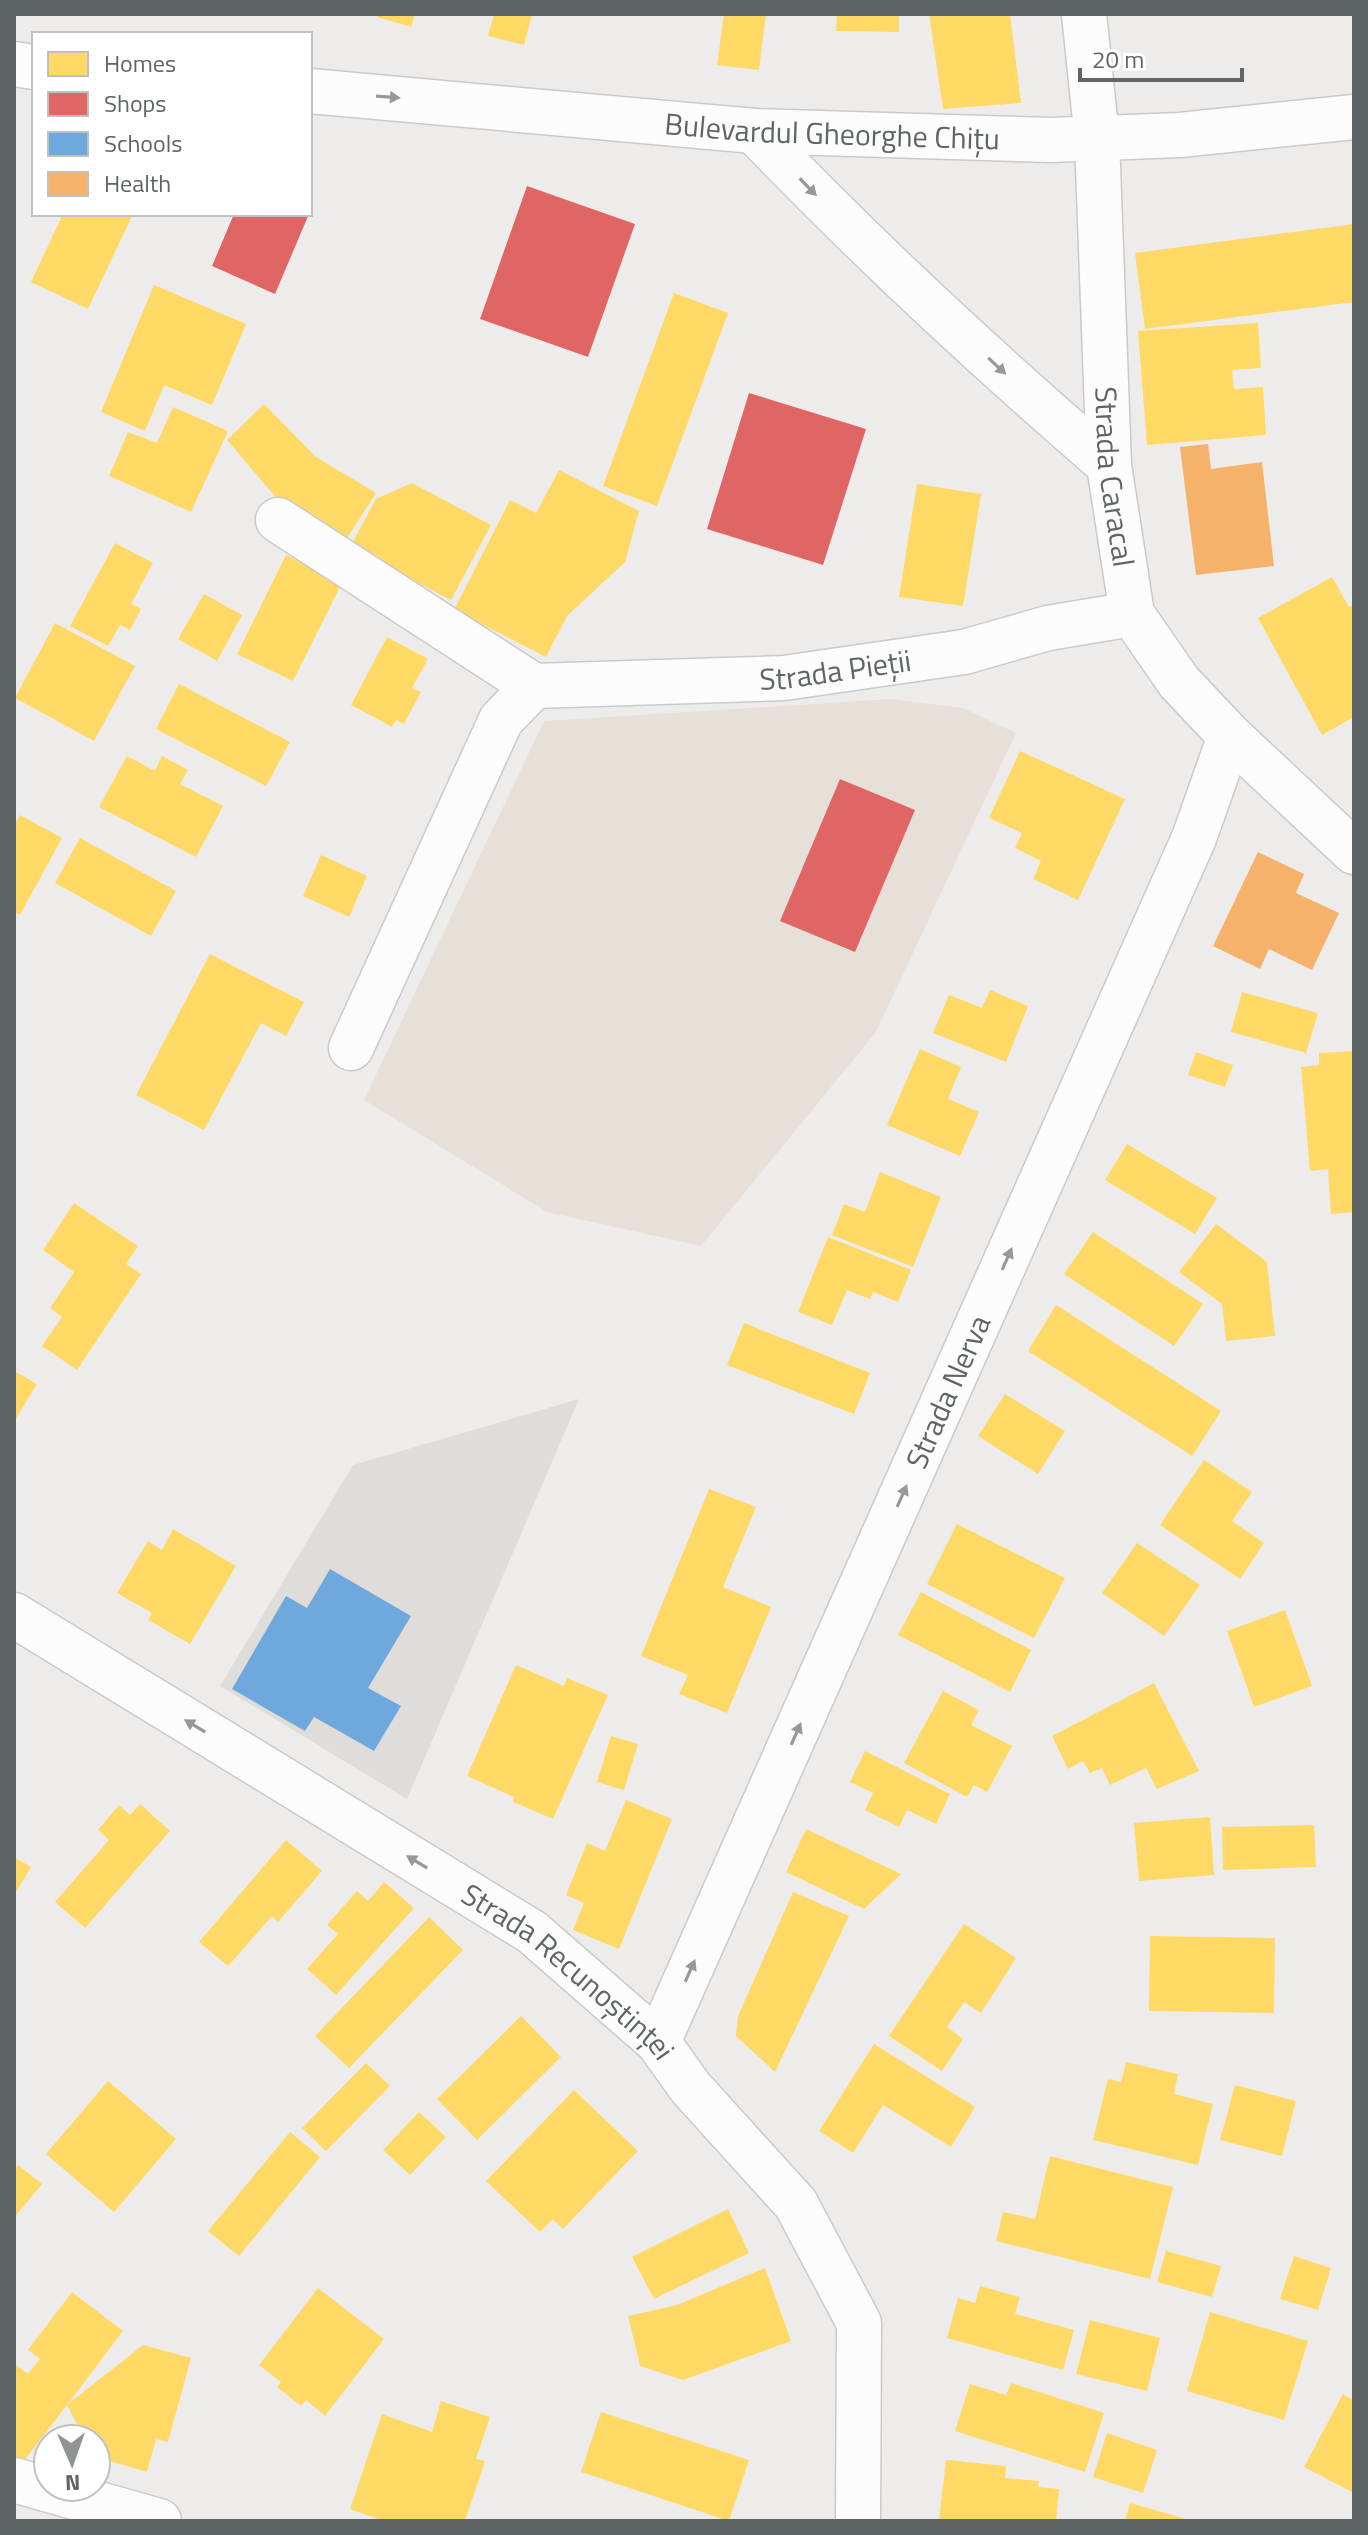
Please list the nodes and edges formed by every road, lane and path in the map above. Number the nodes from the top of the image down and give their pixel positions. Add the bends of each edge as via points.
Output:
1 (1084, 14) edge
2 (312, 91) edge
3 (1354, 117) edge
4 (754, 131) junction
5 (1097, 139) junction
6 (1109, 465) junction
7 (278, 520) dead end
8 (1132, 614) junction
9 (534, 686) junction
10 (1230, 736) junction
11 (1354, 852) edge
12 (351, 1048) dead end
13 (14, 1615) edge
14 (658, 2042) junction
15 (14, 2480) edge
16 (159, 2521) edge
17 (858, 2521) edge

1 - 5 street, Strada Caracal
2 -> 4 street, Bulevardul Gheorghe Chițu
3 - 5 street, Bulevardul Gheorghe Chițu
4 - 5 street, Bulevardul Gheorghe Chițu
4 -> 6 street via 850,230
5 - 6 street, Strada Caracal
6 - 8 street, Strada Caracal
7 - 9 street
8 - 9 street, Strada Pieții via 1048,628 964,652 784,678
8 - 10 street, Strada Caracal via 1179,682
9 - 12 street via 501,720
10 - 11 street, Strada Caracal
14 -> 10 street, Strada Nerva via 1194,838
14 -> 13 street, Strada Recunoștinței via 532,1932
14 - 17 street, Strada Recunoștinței via 690,2087 796,2204 859,2323
15 - 16 street

